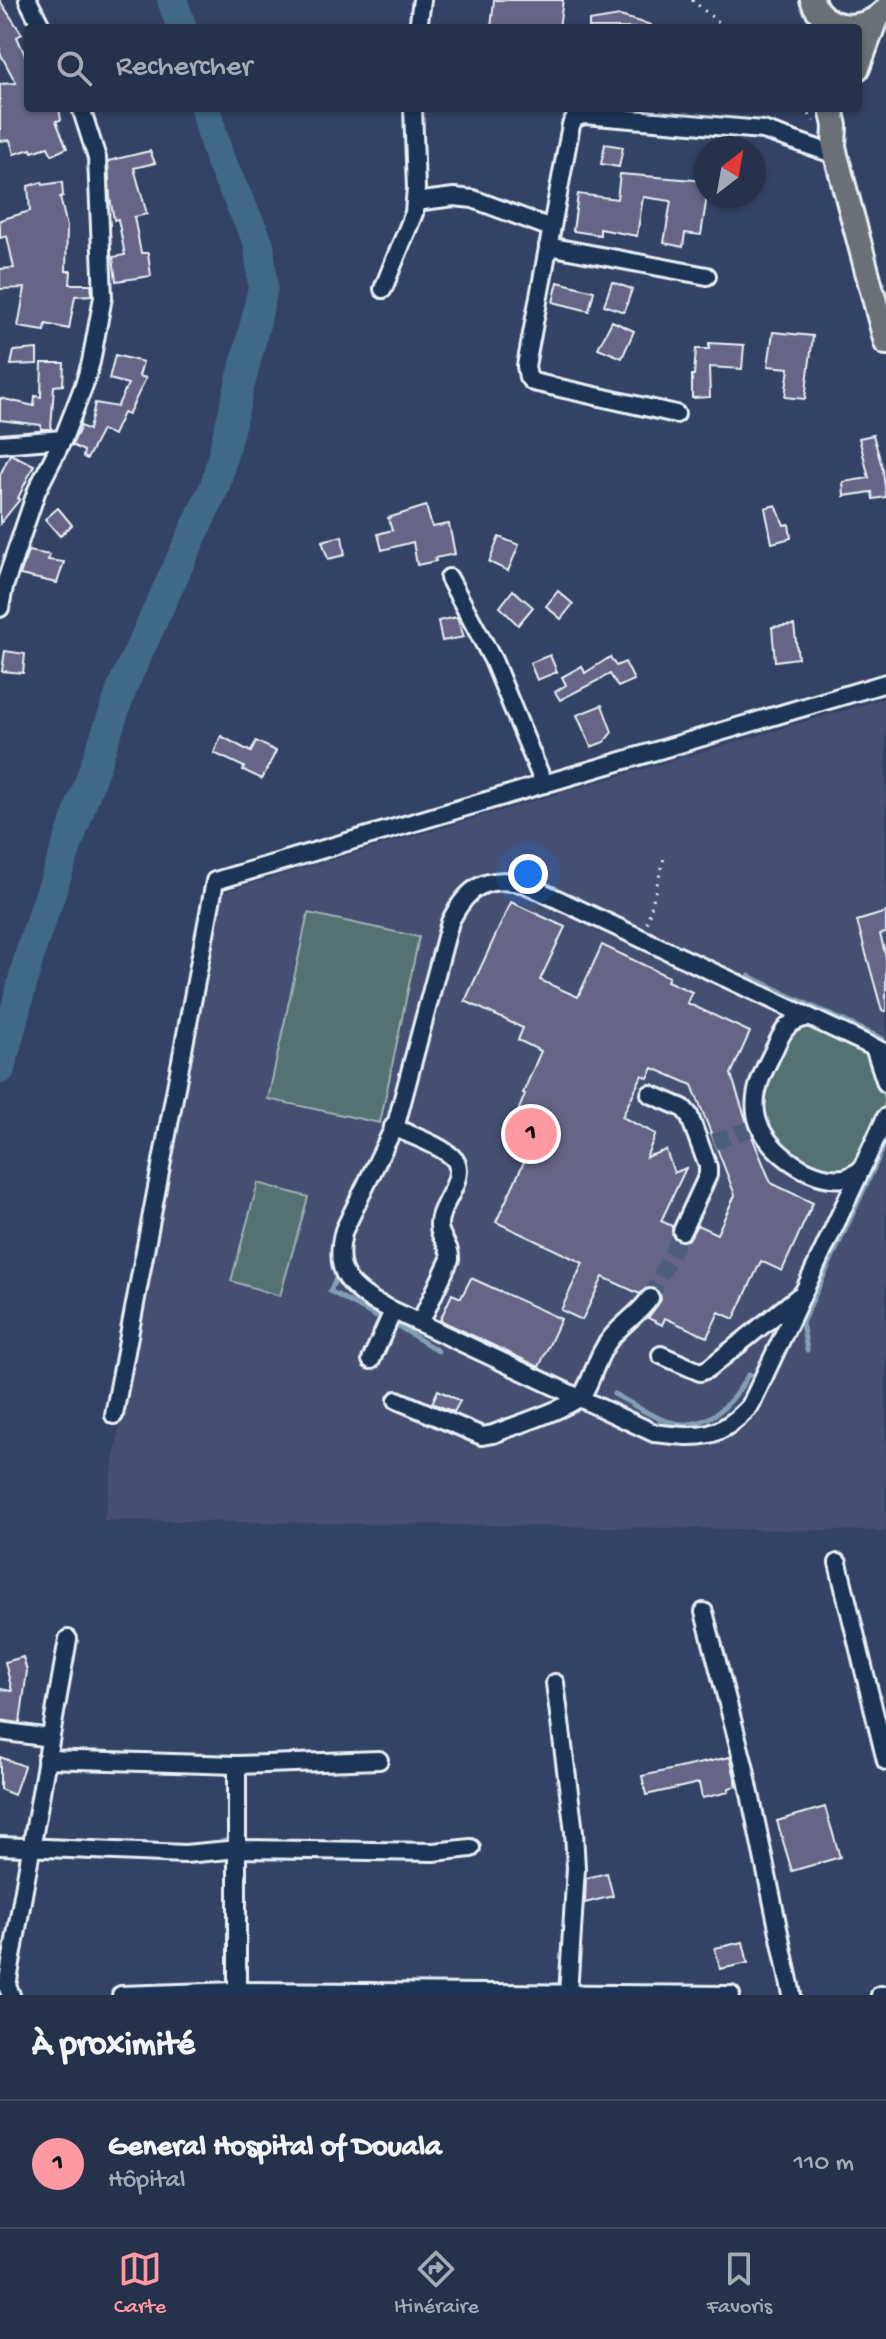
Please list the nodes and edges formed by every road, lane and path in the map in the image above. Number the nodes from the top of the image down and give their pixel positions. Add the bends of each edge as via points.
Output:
1 (28, 0) edge
2 (422, 0) edge
3 (692, 0) edge
4 (814, 11) edge
5 (881, 14) edge
6 (40, 24) edge
7 (419, 24) edge
8 (720, 24) edge
9 (838, 24) edge
10 (862, 25) edge
11 (862, 59) edge
12 (82, 112) edge
13 (413, 112) edge
14 (837, 114) edge
15 (836, 155) junction
16 (415, 202) junction
17 (551, 228) junction
18 (548, 246) junction
19 (707, 276) dead end
20 (383, 289) dead end
21 (880, 305) edge
22 (886, 343) edge
23 (676, 414) dead end
24 (63, 439) junction
25 (0, 444) edge
26 (449, 578) dead end
27 (0, 608) edge
28 (886, 683) edge
29 (544, 784) junction
30 (664, 858) dead end
31 (643, 938) junction
32 (809, 1017) junction
33 (880, 1050) edge
34 (886, 1083) edge
35 (650, 1094) dead end
36 (886, 1117) edge
37 (393, 1127) junction
38 (861, 1170) junction
39 (682, 1231) tunnel mouth
40 (804, 1293) junction
41 (650, 1298) tunnel mouth
42 (393, 1311) junction
43 (420, 1323) junction
44 (661, 1355) dead end
45 (371, 1360) dead end
46 (582, 1397) junction
47 (397, 1400) dead end
48 (114, 1415) dead end
49 (838, 1563) dead end
50 (704, 1612) dead end
51 (68, 1639) dead end
52 (555, 1683) dead end
53 (0, 1731) edge
54 (50, 1738) junction
55 (46, 1759) junction
56 (379, 1760) dead end
57 (886, 1761) edge
58 (237, 1765) junction
59 (0, 1846) edge
60 (30, 1848) junction
61 (471, 1848) dead end
62 (239, 1849) junction
63 (237, 1991) junction
64 (349, 1994) edge
65 (568, 1994) edge
66 (11, 1995) edge
67 (121, 1995) edge
68 (731, 1995) edge
69 (792, 1995) edge
70 (880, 1995) edge
71 (886, 1995) edge

1 - 6 street
2 - 7 street
3 - 8 path
4 - 9 main road
5 - 10 main road
5 - 11 main road
12 - 24 street via 97,158 103,297 91,362
13 - 16 street
14 - 15 main road
15 - 17 street via 763,130 584,115 571,125
15 - 21 main road
16 - 17 street via 473,199
16 - 20 street
17 - 18 street
18 - 19 street
18 - 23 street via 528,377
21 - 22 main road
24 - 25 street
24 - 27 street via 37,490
26 - 29 street via 493,660
28 - 29 street
29 - 48 street via 215,881
30 - 31 path
31 - 32 street
31 - 37 street via 525,884 500,881 465,896 450,922
32 - 33 street
32 - 38 street via 786,1028 761,1077 755,1127 782,1156 806,1169 834,1178
33 - 34 street
35 - 39 street via 683,1108 707,1154 708,1175
36 - 38 street
37 - 42 street via 339,1247 348,1281
37 - 43 street via 447,1153 458,1169 438,1229 451,1250 450,1259
38 - 40 street
40 - 44 street via 708,1369 700,1372
40 - 46 street via 750,1406 719,1431 700,1436 654,1433
41 - 46 street via 603,1348
42 - 43 street
42 - 45 street
43 - 46 street
46 - 47 street via 482,1436
49 - 57 street
50 - 69 street via 744,1765
51 - 54 street
52 - 65 street via 575,1844
53 - 54 street
54 - 55 street
55 - 58 street
55 - 60 street
56 - 58 street
58 - 62 street
59 - 60 street
60 - 62 street via 185,1854
60 - 66 street via 7,1986
61 - 62 street
62 - 63 street
63 - 64 street
63 - 67 street
64 - 65 street
65 - 68 street
70 - 71 street

